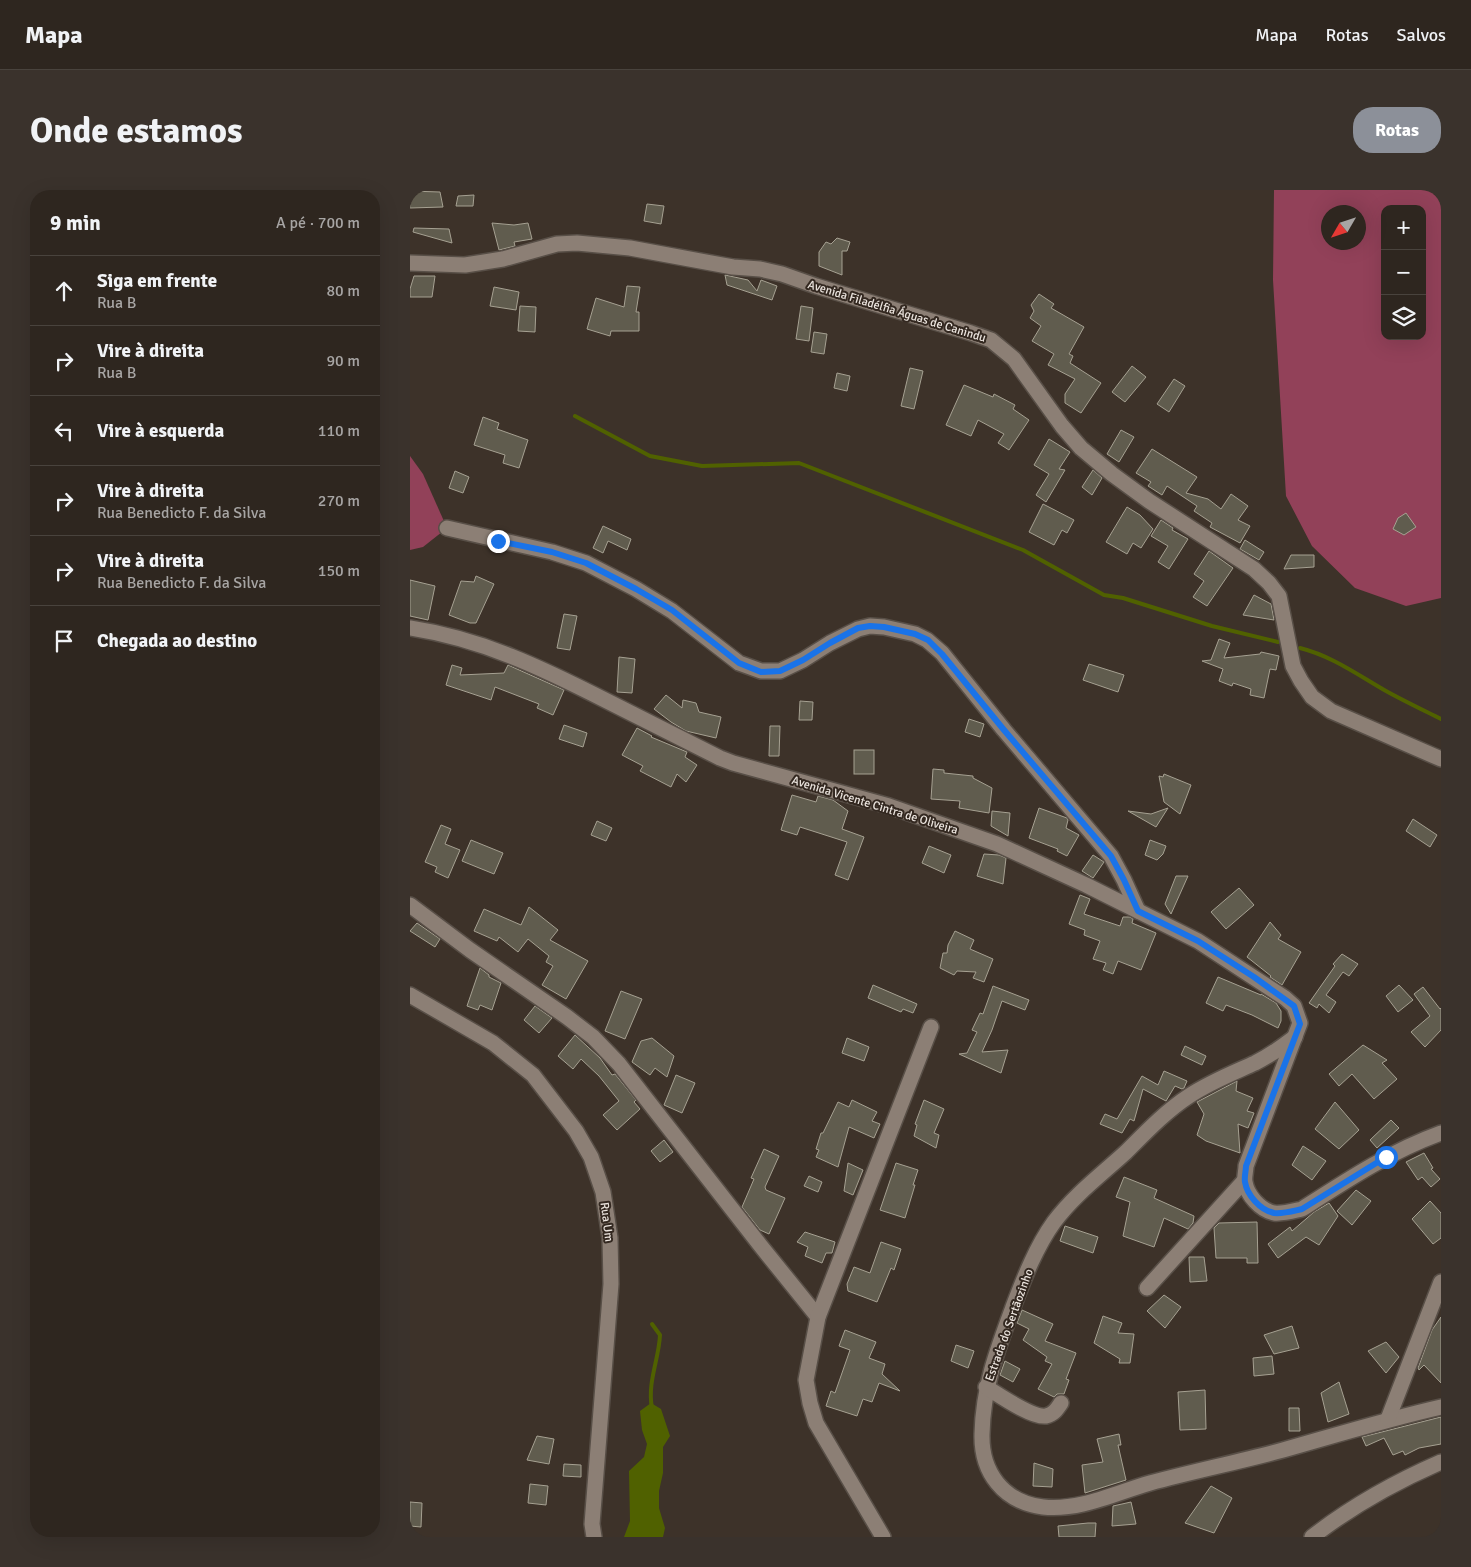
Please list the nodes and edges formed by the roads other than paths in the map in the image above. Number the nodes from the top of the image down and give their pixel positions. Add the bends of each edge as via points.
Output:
1 (410, 251) edge
2 (415, 263) edge
3 (447, 528) dead end
4 (410, 628) edge
5 (1441, 759) edge
6 (410, 905) edge
7 (1138, 911) junction
8 (410, 995) edge
9 (931, 1027) dead end
10 (1296, 1036) junction
11 (1441, 1133) edge
12 (1244, 1181) junction
13 (1441, 1282) edge
14 (1146, 1288) dead end
15 (818, 1317) junction
16 (986, 1387) junction
17 (1061, 1404) dead end
18 (1441, 1407) edge
19 (1388, 1419) junction
20 (1441, 1462) edge
21 (594, 1537) edge
22 (883, 1537) edge
23 (1312, 1537) edge

1 - 2 street
2 - 5 street, Avenida Filadélfia Águas de Canindu via 465,265 503,259 557,244 630,248 782,274 991,340 1014,359 1081,448 1149,501 1254,569 1268,583 1279,596 1293,666 1312,696 1331,711
3 - 7 street via 586,563 672,610 739,663 761,672 780,671 858,628 884,627 928,640 1111,856
4 - 7 street, Avenida Vicente Cintra de Oliveira via 441,633 511,655 720,758 889,806 997,844
6 - 15 street via 593,1037 619,1064
7 - 10 street, Avenida Vicente Cintra de Oliveira via 1198,941 1285,998 1298,1014 1300,1024
8 - 21 street, Rua Um via 493,1042 533,1075 576,1130 591,1157 603,1192 610,1238 611,1284 592,1524
9 - 15 street
10 - 12 street, Avenida Vicente Cintra de Oliveira via 1246,1166
10 - 16 street, Estrada do Sertãozinho via 1257,1062 1188,1096 1165,1114 1055,1221 1022,1282
11 - 12 street via 1386,1157 1302,1209 1274,1213 1264,1209 1249,1193
12 - 14 street
13 - 19 street
15 - 22 street via 806,1380 812,1410
16 - 17 street via 1020,1408 1042,1416 1048,1416
16 - 19 street, Estrada do Sertãozinho via 982,1445 990,1474 1008,1494 1043,1507 1093,1502 1147,1484
18 - 19 street, Estrada do Sertãozinho
20 - 23 street via 1369,1498

